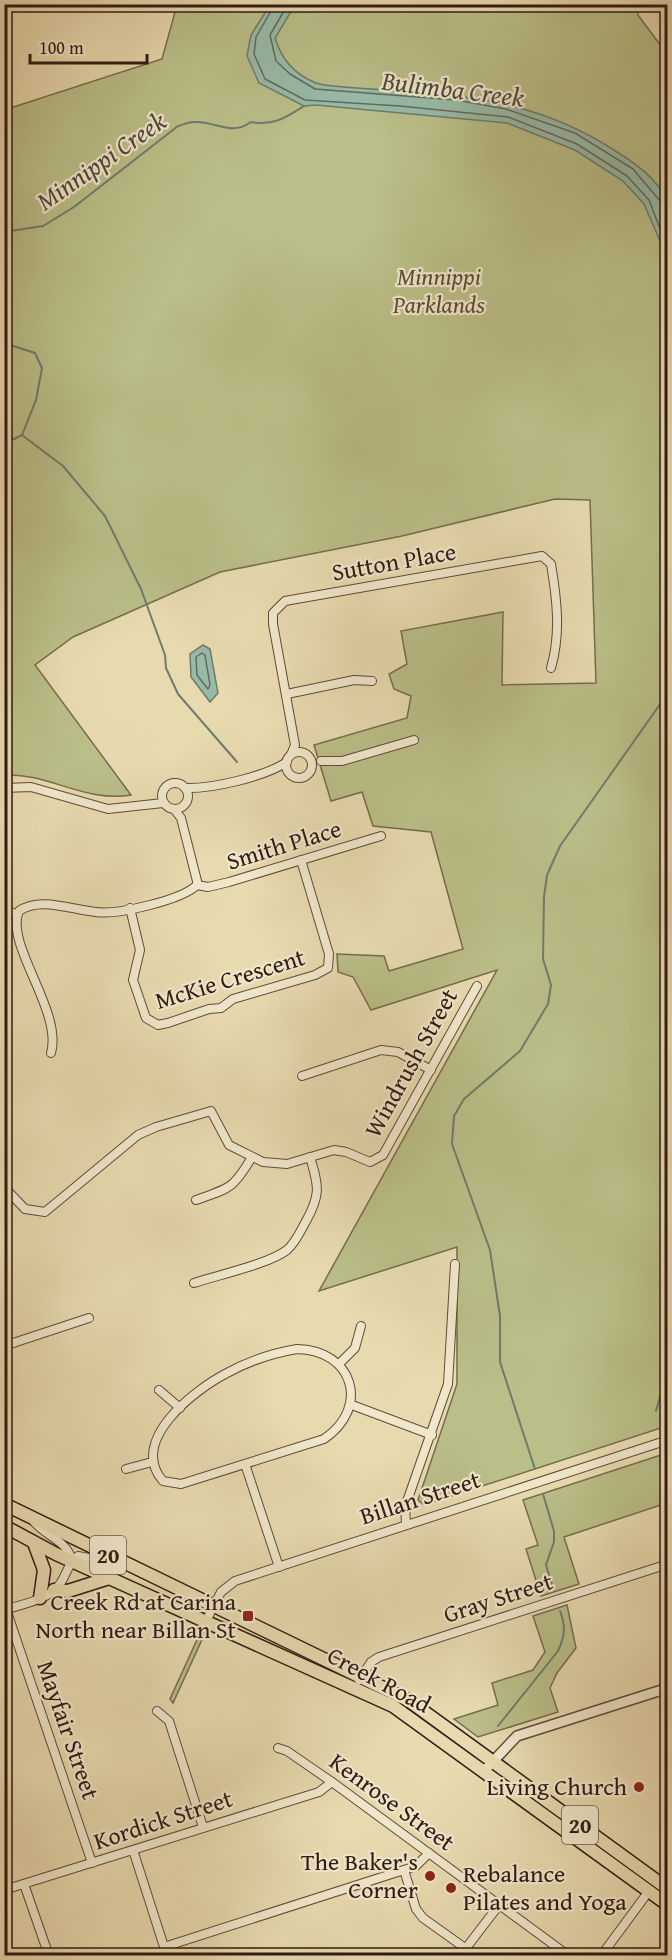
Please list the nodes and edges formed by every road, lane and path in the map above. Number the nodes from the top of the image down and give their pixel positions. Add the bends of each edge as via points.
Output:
1 (551, 668) dead end
2 (372, 681) dead end
3 (287, 694) junction
4 (414, 740) dead end
5 (296, 745) junction
6 (303, 752) junction
7 (289, 759) junction
8 (321, 761) dead end
9 (275, 770) junction
10 (291, 774) junction
11 (4, 788) edge
12 (186, 796) junction
13 (162, 799) junction
14 (174, 809) junction
15 (181, 819) junction
16 (381, 836) dead end
17 (301, 860) junction
18 (197, 885) junction
19 (130, 908) junction
20 (4, 909) edge
21 (17, 915) junction
22 (477, 986) dead end
23 (51, 1053) dead end
24 (431, 1070) junction
25 (302, 1076) dead end
26 (252, 1157) junction
27 (310, 1157) junction
28 (4, 1187) edge
29 (196, 1200) dead end
30 (455, 1263) dead end
31 (195, 1282) dead end
32 (89, 1318) dead end
33 (361, 1326) dead end
34 (4, 1346) edge
35 (339, 1364) junction
36 (159, 1390) dead end
37 (352, 1405) junction
38 (180, 1408) junction
39 (432, 1435) junction
40 (668, 1440) edge
41 (152, 1462) junction
42 (245, 1464) junction
43 (126, 1469) dead end
44 (4, 1504) edge
45 (30, 1517) junction
46 (406, 1523) junction
47 (4, 1526) edge
48 (34, 1543) junction
49 (111, 1556) junction
50 (72, 1561) junction
51 (668, 1564) edge
52 (279, 1567) junction
53 (109, 1578) junction
54 (54, 1590) junction
55 (40, 1598) junction
56 (213, 1607) junction
57 (5, 1610) edge
58 (206, 1621) junction
59 (358, 1682) junction
60 (668, 1688) edge
61 (157, 1711) dead end
62 (278, 1748) dead end
63 (488, 1766) junction
64 (332, 1782) junction
65 (203, 1827) junction
66 (133, 1850) junction
67 (429, 1853) junction
68 (93, 1863) junction
69 (404, 1870) junction
70 (24, 1884) junction
71 (668, 1889) edge
72 (4, 1890) edge
73 (649, 1891) junction
74 (499, 1905) junction
75 (668, 1905) edge
76 (465, 1948) junction
77 (166, 1952) edge
78 (49, 1956) edge
79 (460, 1956) edge
80 (569, 1956) edge
81 (601, 1956) edge

1 - 3 street, Sutton Place via 558,644 558,604 551,564 537,556 285,601 273,613 273,624
2 - 3 street via 354,680
3 - 5 street, Sutton Place
4 - 8 street via 342,761
5 - 6 street
5 - 7 street
6 - 7 street
6 - 10 street via 312,760 310,772 298,777
7 - 9 street
7 - 10 street
9 - 10 street
9 - 12 street via 198,788
11 - 13 street via 39,789 108,809
12 - 13 street via 173,783 166,787
12 - 14 street
12 - 15 street
13 - 14 street
14 - 15 street
15 - 18 street
16 - 17 street, Smith Place
17 - 18 street, Smith Place via 229,882
17 - 19 street, McKie Crescent via 329,954 328,968 233,999 221,1008 168,1023 158,1025 146,1018 134,986 140,950
18 - 19 street via 188,893
19 - 21 street via 97,913 36,904 26,906
20 - 21 street
21 - 23 street via 21,947 40,989 54,1043
22 - 24 street, Windrush Street
24 - 25 street via 398,1052 381,1050
24 - 27 street, Windrush Street via 383,1155 370,1162 334,1150
26 - 27 street, Windrush Street via 275,1165
26 - 28 street via 230,1144 211,1111 138,1136 45,1212 25,1209
26 - 29 street via 236,1183
27 - 31 street via 318,1197 295,1241 274,1257
30 - 39 street via 448,1384
32 - 34 street
33 - 35 street via 355,1348
35 - 37 street via 351,1390
35 - 38 street via 314,1349 278,1352 226,1374
36 - 38 street
37 - 39 street
37 - 42 street via 345,1421 324,1439
38 - 41 street via 154,1442
39 - 46 street via 405,1507
40 - 46 street, Billan Street
41 - 42 street via 163,1481 173,1485
41 - 43 street
42 - 52 street
44 - 45 main road, Creek Road / 20
45 - 49 main road, Creek Road / 20
45 - 50 street, Creek Road via 38,1530 66,1546
46 - 52 street, Billan Street
47 - 48 main road, Creek Road / 20
48 - 50 main road, Creek Road / 20
48 - 55 main road via 44,1570
49 - 50 street, Creek Road via 99,1560 80,1555
49 - 56 main road, Creek Road / 20
50 - 53 main road, Creek Road / 20
50 - 54 street
51 - 59 street, Gray Street via 379,1657
52 - 56 street, Billan Street via 230,1582
53 - 54 main road via 68,1591
53 - 58 main road, Creek Road / 20
54 - 55 street
55 - 57 street
56 - 58 street, Billan Street
56 - 59 main road, Creek Road / 20
57 - 68 street, Mayfair Street
58 - 59 main road, Creek Road / 20
59 - 63 main road, Creek Road / 20
60 - 63 street via 517,1736
61 - 65 street via 169,1721
62 - 64 street, Kenrose Street
63 - 71 main road, Creek Road / 20
63 - 73 main road, Creek Road / 20
64 - 65 street, Kordick Street via 319,1792
64 - 67 street, Kenrose Street
65 - 66 street, Kordick Street
66 - 68 street, Kordick Street
66 - 77 street
67 - 69 street via 416,1866
67 - 74 street, Kenrose Street
68 - 70 street, Kordick Street
69 - 76 street via 416,1909 423,1918
69 - 77 street
70 - 72 street, Kordick Street
70 - 78 street
73 - 75 main road, Creek Road / 20
73 - 81 street
74 - 76 street
74 - 80 street, Kenrose Street
76 - 79 street

